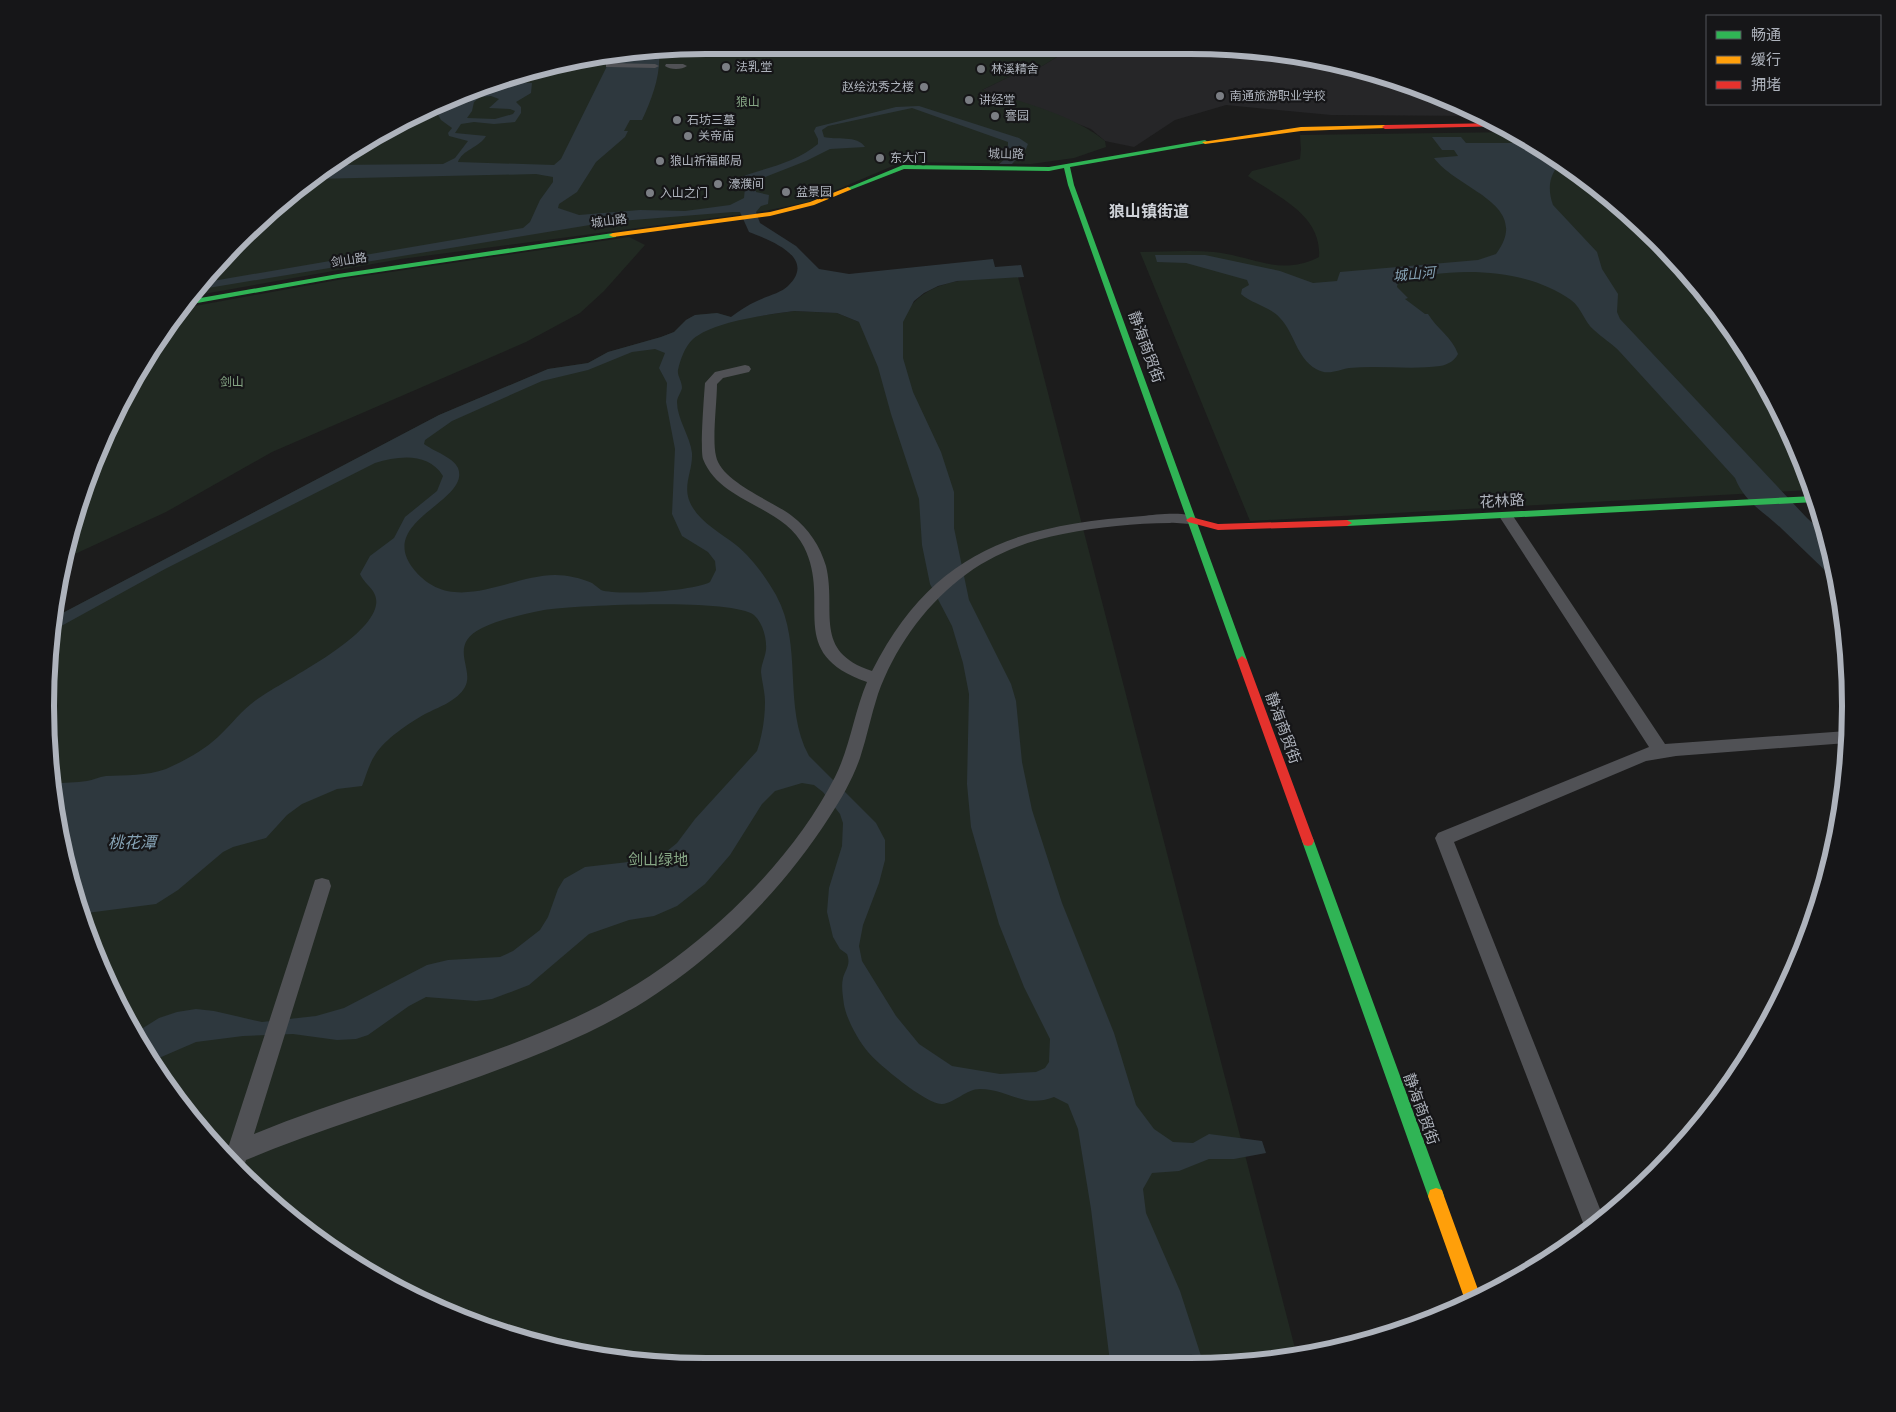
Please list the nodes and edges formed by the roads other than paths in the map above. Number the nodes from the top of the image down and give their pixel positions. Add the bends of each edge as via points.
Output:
1 (609, 65) dead end
2 (655, 66) dead end
3 (669, 66) dead end
4 (683, 66) dead end
5 (1486, 125) edge
6 (1067, 167) junction
7 (517, 249) joint
8 (195, 302) edge
9 (745, 370) dead end
10 (1809, 500) edge
11 (1506, 516) junction
12 (1191, 520) junction
13 (877, 679) junction
14 (1841, 737) edge
15 (1661, 752) junction
16 (322, 886) dead end
17 (283, 1011) joint
18 (273, 1044) joint
19 (234, 1155) edge
20 (235, 1157) edge
21 (1593, 1218) edge
22 (1472, 1294) edge

1 - 2 street
3 - 4 street
5 - 6 street, 城山路 via 1301,129 1194,143
6 - 7 street, 城山路 via 904,167 812,204 770,214
6 - 12 street, 静海商贸街
7 - 8 street, 剑山路
9 - 13 street via 719,375 711,383 709,457 729,483 780,512 797,526 817,559 826,643 835,659 846,669
10 - 11 street, 花林路
11 - 12 street, 花林路 via 1218,527
11 - 15 street
12 - 13 street via 1172,518 1054,530 1000,548 966,567 932,594 906,624
12 - 22 street, 静海商贸街
13 - 20 street via 842,780 804,842 780,872 696,952 622,1003 581,1025 268,1138
14 - 15 street
15 - 21 street via 1644,755 1444,838
16 - 17 street
17 - 18 street
18 - 19 street

